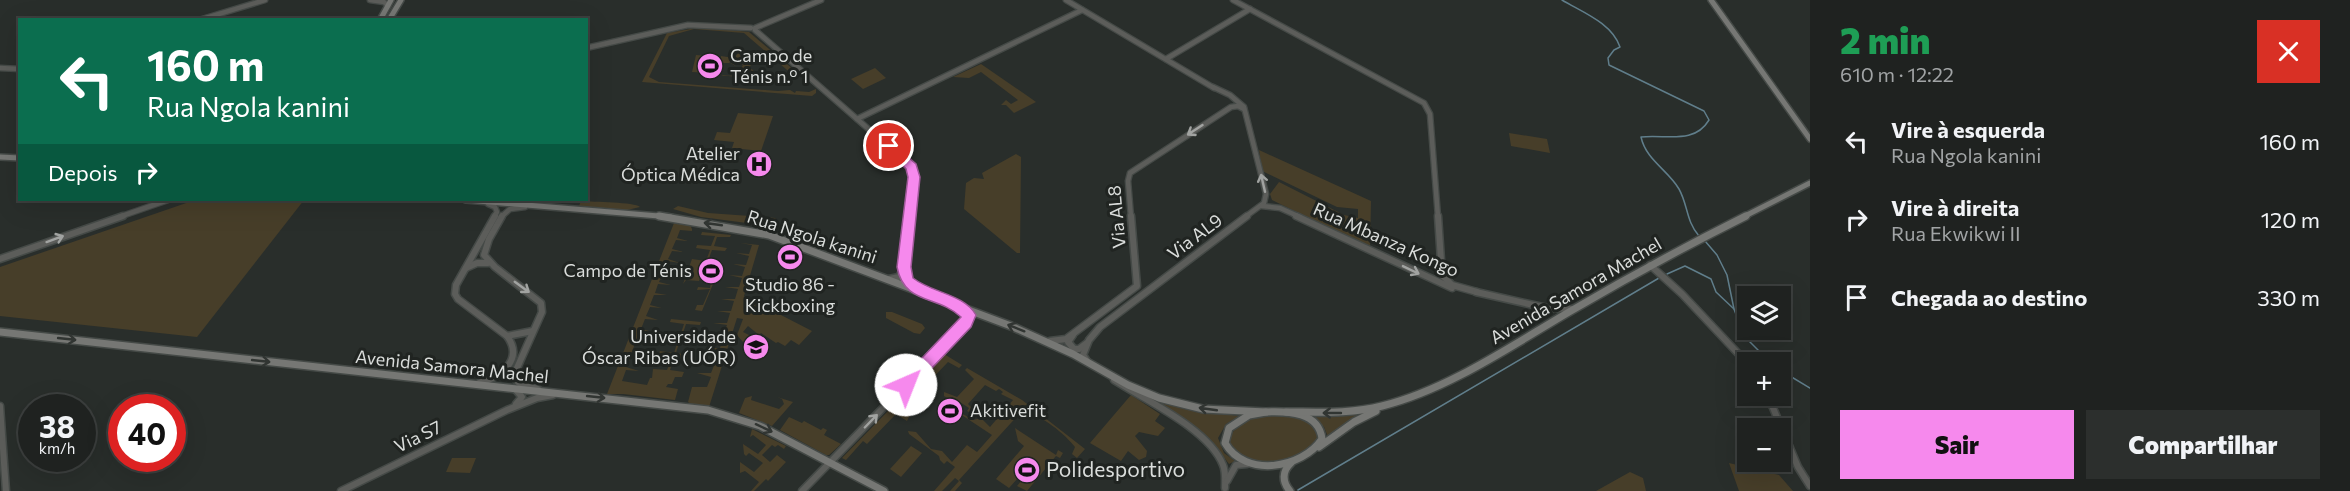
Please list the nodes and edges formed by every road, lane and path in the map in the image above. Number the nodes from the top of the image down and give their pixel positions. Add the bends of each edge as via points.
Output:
1 (265, 0) edge
2 (370, 0) edge
3 (391, 0) edge
4 (401, 0) edge
5 (821, 0) edge
6 (1066, 0) edge
7 (1233, 0) edge
8 (1712, 0) edge
9 (388, 6) junction
10 (1082, 9) junction
11 (1250, 9) junction
12 (206, 18) edge
13 (381, 18) edge
14 (390, 18) edge
15 (754, 29) junction
16 (588, 48) edge
17 (1166, 59) junction
18 (0, 68) edge
19 (18, 69) edge
20 (1214, 87) junction
21 (1231, 107) junction
22 (1245, 110) junction
23 (857, 118) junction
24 (1810, 134) edge
25 (1810, 139) edge
26 (0, 157) edge
27 (18, 159) edge
28 (1810, 183) edge
29 (165, 201) edge
30 (471, 201) edge
31 (476, 201) edge
32 (1262, 206) junction
33 (547, 207) junction
34 (0, 259) edge
35 (1649, 265) junction
36 (1441, 266) junction
37 (495, 267) junction
38 (904, 267) junction
39 (465, 269) junction
40 (889, 279) junction
41 (1440, 284) junction
42 (1134, 289) junction
43 (919, 291) junction
44 (1477, 292) junction
45 (1143, 295) junction
46 (958, 305) junction
47 (1535, 305) junction
48 (1106, 309) junction
49 (1572, 309) junction
50 (1115, 316) junction
51 (1552, 322) junction
52 (534, 330) junction
53 (1076, 332) junction
54 (0, 333) edge
55 (507, 336) junction
56 (1046, 341) junction
57 (1089, 341) junction
58 (1737, 353) edge
59 (1091, 364) junction
60 (469, 384) junction
61 (515, 389) junction
62 (564, 394) junction
63 (1409, 398) junction
64 (0, 406) edge
65 (1772, 406) edge
66 (507, 410) junction
67 (1266, 412) junction
68 (1286, 412) junction
69 (1311, 452) junction
70 (1298, 460) junction
71 (830, 463) junction
72 (1262, 465) junction
73 (1810, 486) edge
74 (1225, 490) edge
75 (6, 491) edge
76 (341, 491) edge
77 (802, 491) edge
78 (884, 491) edge
79 (1290, 491) edge

1 - 12 street
2 - 9 street
3 - 9 main road
4 - 14 main road
5 - 15 street
6 - 10 street
7 - 11 street
8 - 24 main road
8 - 25 main road
9 - 13 main road
10 - 17 street
10 - 23 street
11 - 17 street
11 - 36 street via 1427,107
15 - 16 street via 688,25
15 - 23 street
17 - 20 street
18 - 19 street
20 - 21 street via 1232,100
20 - 22 street via 1239,101
21 - 22 street
21 -> 42 street, Via AL8 via 1130,173 1138,280
32 -> 22 street via 1266,194
23 - 38 street via 913,171
26 - 27 main road
28 - 35 main road, Avenida Samora Machel
34 -> 29 street
30 - 39 street via 492,204 498,209
31 - 33 main road, Rua Ngola kanini
32 -> 41 street, Rua Mbanza Kongo via 1280,208
32 - 45 street, Via AL9
33 - 37 street via 518,207 505,212 484,251
40 -> 33 main road, Rua Ngola kanini via 784,239 731,226
35 - 49 main road, Avenida Samora Machel
35 - 58 street
36 - 41 street via 1435,278
36 - 44 street via 1448,282
37 - 39 street via 481,262
37 -> 52 street via 541,303 542,312
38 - 40 street via 899,277
38 - 43 street via 906,280
39 - 55 street via 455,287 458,299
40 - 43 main road, Rua Ngola kanini
41 - 44 street, Rua Mbanza Kongo
42 - 45 street via 1141,288
42 - 48 street
43 - 46 main road, Rua Ngola kanini
44 - 47 street, Rua Mbanza Kongo
45 - 50 street, Via AL9
56 -> 46 main road, Rua Ngola kanini
71 -> 46 street via 966,323 969,315
47 - 49 street, Rua Mbanza Kongo
47 - 51 street via 1552,313
48 - 50 street via 1107,315
48 - 53 street
49 - 51 main road, Avenida Samora Machel
50 - 57 street, Via AL9
51 - 63 main road, Avenida Samora Machel via 1443,384
52 - 55 street
52 - 62 street via 513,376 519,383
53 - 56 street via 1061,341
53 - 57 street via 1068,342 1070,346 1079,348
54 -> 60 main road, Avenida Samora Machel
55 - 60 street via 514,351 504,373 492,381
56 - 59 main road, Rua Ngola kanini
57 - 59 street via 1083,353
67 -> 59 main road, Rua Ngola kanini via 1219,411 1178,403 1128,385
59 - 74 street, Rua Ngola kanini via 1202,437 1221,460
60 - 61 main road, Avenida Samora Machel
61 - 62 main road, Avenida Samora Machel
61 - 66 street via 522,394 521,399
62 - 66 street, Via S7 via 537,398
62 -> 71 main road, Avenida Samora Machel via 724,414 766,429
63 -> 68 main road, Avenida Samora Machel via 1357,411
63 - 69 main road, Avenida Samora Machel via 1369,414
64 - 75 street
65 - 73 street
66 - 76 street, Via S7
67 - 68 main road, Rua Ngola kanini
67 - 72 main road via 1242,418 1225,435 1227,449 1233,454
68 - 69 main road via 1319,426 1322,439
69 - 70 main road, Avenida Samora Machel
70 - 72 main road
70 - 79 main road via 1288,465 1284,473 1284,483
71 - 77 street
71 - 78 main road, Avenida Samora Machel
72 - 74 street via 1236,465 1229,473

